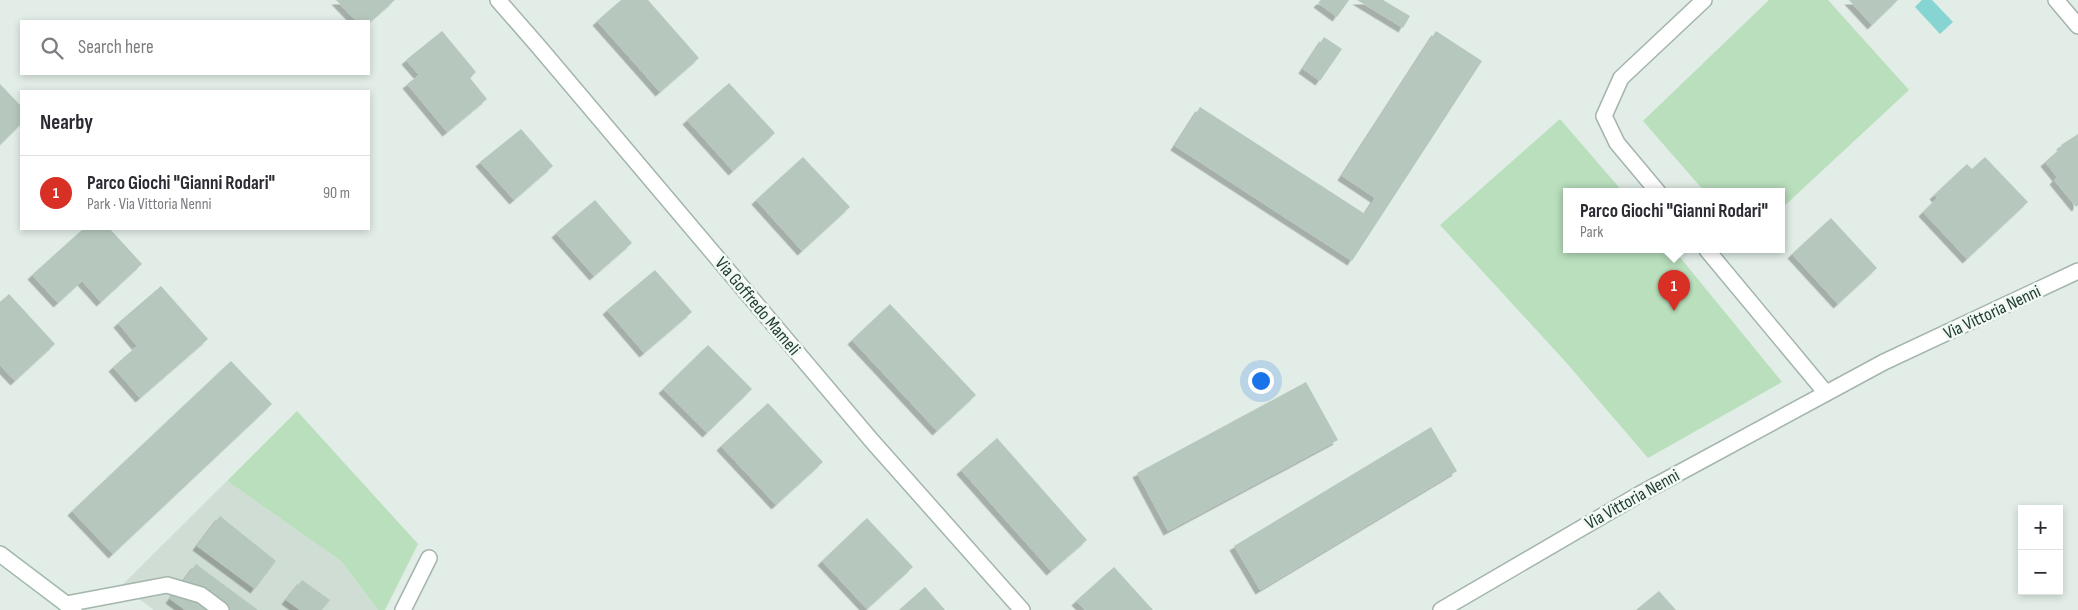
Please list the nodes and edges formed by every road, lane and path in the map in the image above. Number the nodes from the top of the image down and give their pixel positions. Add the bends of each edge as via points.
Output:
1 (498, 0) edge
2 (1704, 0) edge
3 (2056, 0) edge
4 (2078, 26) edge
5 (1655, 188) edge
6 (1709, 253) edge
7 (2078, 272) edge
8 (1826, 394) junction
9 (0, 554) edge
10 (429, 558) dead end
11 (70, 607) edge
12 (221, 610) edge
13 (403, 610) edge
14 (1022, 610) edge
15 (1441, 610) edge

1 - 14 street, Via Goffredo Mameli via 872,440
2 - 5 street via 1621,78 1604,116 1617,143
3 - 4 street
6 - 8 street
7 - 8 street, Via Vittoria Nenni via 1884,362
8 - 15 street, Via Vittoria Nenni via 1640,494
9 - 11 street
10 - 13 street
11 - 12 street via 167,585 202,595

